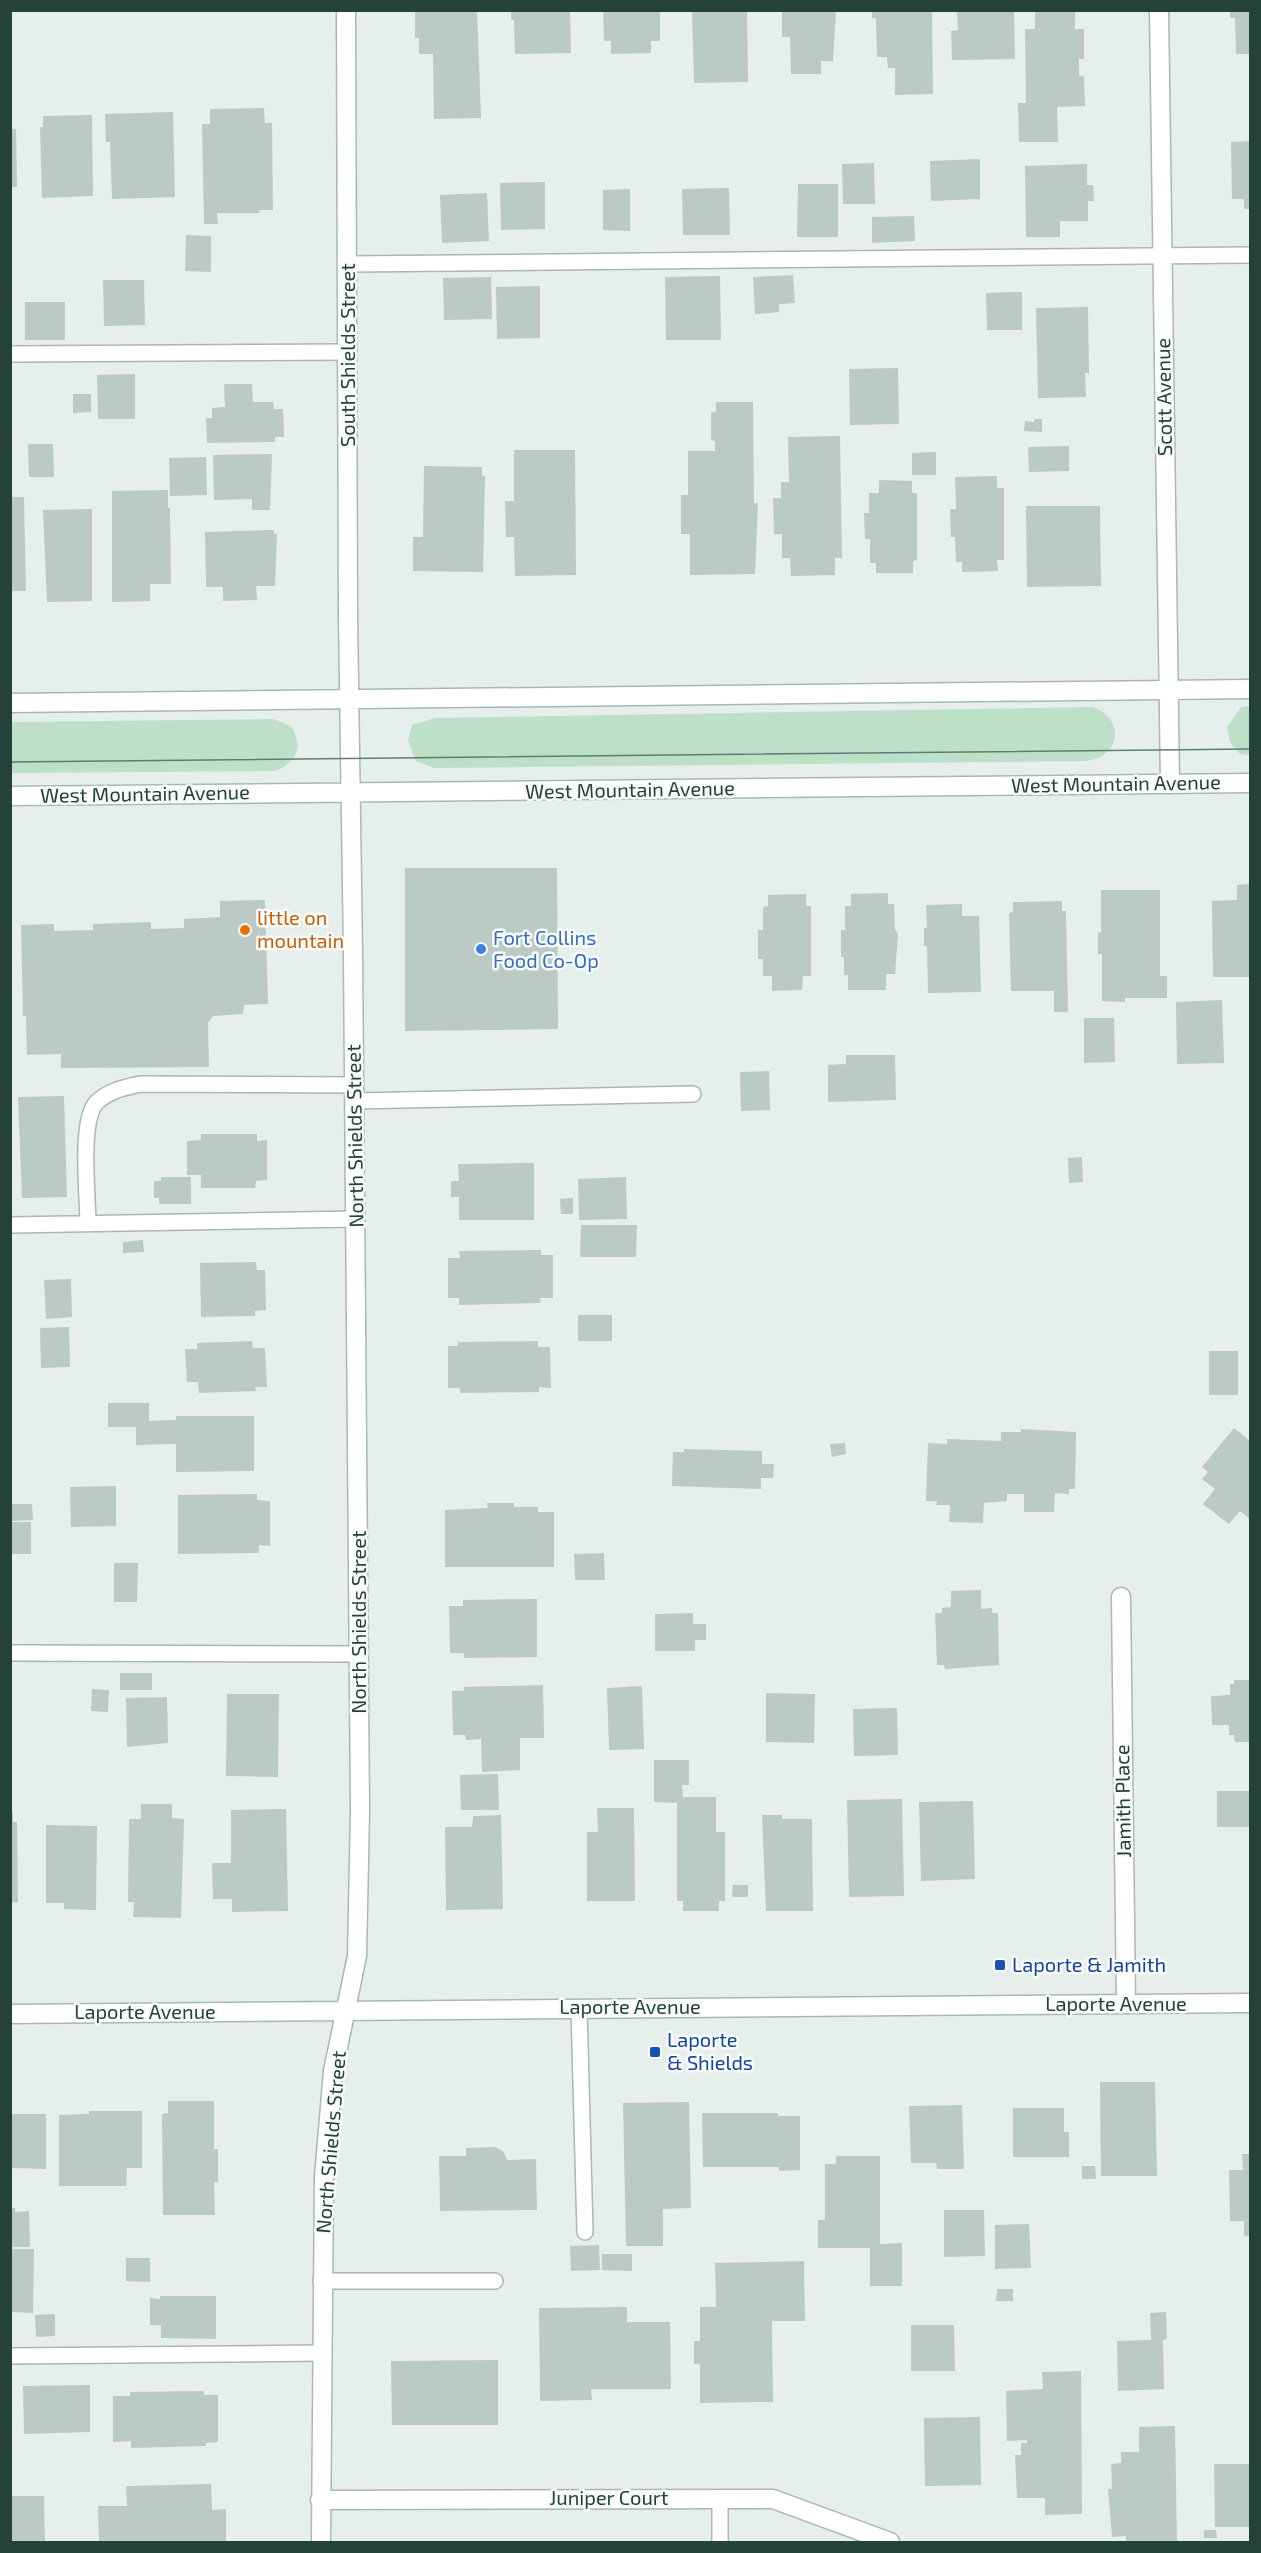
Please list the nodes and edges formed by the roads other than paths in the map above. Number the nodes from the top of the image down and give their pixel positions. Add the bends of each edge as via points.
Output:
1 (346, 10) edge
2 (1159, 10) edge
3 (1162, 255) junction
4 (1251, 255) edge
5 (348, 264) junction
6 (348, 352) junction
7 (10, 354) edge
8 (1251, 689) edge
9 (1168, 690) junction
10 (349, 699) junction
11 (10, 703) edge
12 (1251, 783) edge
13 (1170, 784) junction
14 (351, 792) junction
15 (10, 796) edge
16 (354, 1093) junction
17 (693, 1094) dead end
18 (356, 1219) junction
19 (88, 1224) junction
20 (10, 1225) edge
21 (1121, 1597) dead end
22 (10, 1653) edge
23 (360, 1654) junction
24 (1251, 2003) edge
25 (1125, 2004) junction
26 (579, 2008) junction
27 (346, 2011) junction
28 (10, 2013) edge
29 (585, 2232) dead end
30 (321, 2281) junction
31 (495, 2281) dead end
32 (321, 2353) junction
33 (10, 2356) edge
34 (720, 2498) junction
35 (320, 2500) junction
36 (321, 2542) edge
37 (720, 2542) edge
38 (890, 2542) edge

1 - 5 street, South Shields Street
2 - 3 street, Scott Avenue
3 - 4 lane
3 - 5 lane
3 - 9 street, Scott Avenue
5 - 6 street, South Shields Street
6 - 7 lane
6 - 10 street, South Shields Street
8 - 9 street
9 - 10 street
9 - 13 street, Scott Avenue
10 - 11 street
10 - 14 street, North Shields Street
12 - 13 street, West Mountain Avenue
13 - 14 street, West Mountain Avenue
14 - 15 street, West Mountain Avenue
14 - 16 street, North Shields Street
16 - 17 lane
16 - 18 street, North Shields Street
16 - 19 lane via 140,1084 113,1090 95,1104 88,1124
18 - 19 lane
18 - 23 street, North Shields Street
19 - 20 lane
21 - 25 street, Jamith Place
22 - 23 lane
23 - 27 street, North Shields Street via 357,1956
24 - 25 street, Laporte Avenue
25 - 26 street, Laporte Avenue
26 - 27 street, Laporte Avenue
26 - 29 lane
27 - 28 street, Laporte Avenue
27 - 30 street, North Shields Street via 333,2071
30 - 31 lane
30 - 32 street, North Shields Street
32 - 33 lane
32 - 35 street, North Shields Street
34 - 35 street, Juniper Court
34 - 37 lane
34 - 38 street, Juniper Court via 772,2499
35 - 36 street, North Shields Street

